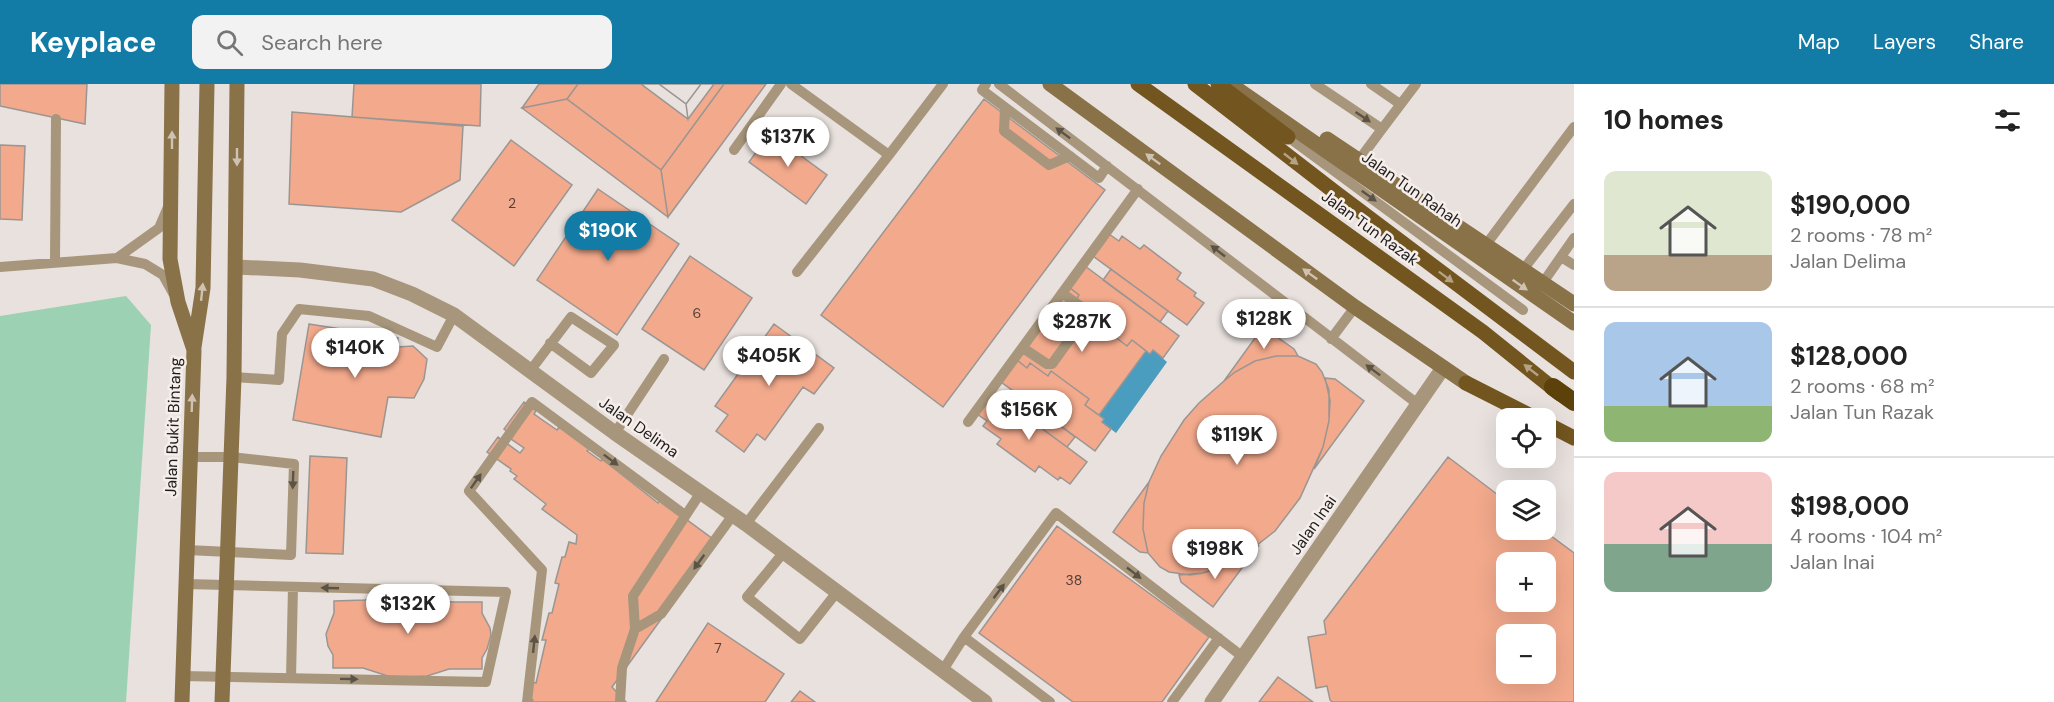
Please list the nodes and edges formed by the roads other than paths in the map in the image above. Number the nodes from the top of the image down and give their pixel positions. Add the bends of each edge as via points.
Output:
1 (172, 84) edge
2 (207, 84) edge
3 (237, 84) edge
4 (781, 84) edge
5 (791, 84) edge
6 (943, 84) edge
7 (999, 84) edge
8 (1050, 84) edge
9 (1138, 84) edge
10 (1196, 84) edge
11 (1218, 84) edge
12 (1230, 84) edge
13 (1245, 84) edge
14 (1314, 84) edge
15 (1371, 84) edge
16 (1416, 84) edge
17 (984, 87) edge
18 (1401, 104) junction
19 (1005, 108) junction
20 (56, 119) dead end
21 (1574, 127) edge
22 (1382, 129) junction
23 (1255, 130) junction
24 (1288, 137) junction
25 (734, 150) dead end
26 (889, 155) junction
27 (1070, 156) junction
28 (1359, 160) junction
29 (1107, 166) junction
30 (1138, 189) junction
31 (171, 196) junction
32 (1574, 204) edge
33 (1574, 238) edge
34 (1485, 246) junction
35 (1561, 257) junction
36 (117, 258) junction
37 (55, 262) junction
38 (1574, 265) edge
39 (0, 267) edge
40 (236, 267) junction
41 (1522, 271) junction
42 (797, 272) dead end
43 (1542, 284) junction
44 (1062, 293) junction
45 (178, 302) junction
46 (1574, 304) edge
47 (1355, 307) junction
48 (1523, 310) dead end
49 (454, 315) junction
50 (1574, 323) edge
51 (1331, 339) junction
52 (550, 343) junction
53 (1023, 348) junction
54 (194, 350) junction
55 (664, 359) dead end
56 (1443, 368) junction
57 (530, 371) junction
58 (1574, 372) edge
59 (234, 377) junction
60 (1553, 387) junction
61 (1574, 402) edge
62 (1419, 405) junction
63 (1515, 408) edge
64 (1574, 410) edge
65 (968, 422) dead end
66 (819, 428) dead end
67 (1556, 429) edge
68 (615, 434) junction
69 (1574, 438) edge
70 (190, 457) junction
71 (231, 457) junction
72 (701, 492) junction
73 (685, 515) junction
74 (733, 515) junction
75 (746, 524) junction
76 (187, 550) junction
77 (227, 551) junction
78 (784, 552) junction
79 (186, 584) junction
80 (226, 585) junction
81 (293, 586) junction
82 (837, 592) junction
83 (633, 596) junction
84 (661, 614) junction
85 (635, 629) junction
86 (964, 638) junction
87 (1219, 638) junction
88 (1243, 657) junction
89 (943, 670) junction
90 (183, 675) junction
91 (224, 676) junction
92 (291, 678) junction
93 (182, 702) edge
94 (222, 702) edge
95 (527, 702) edge
96 (620, 702) edge
97 (985, 702) edge
98 (1050, 702) edge
99 (1172, 702) edge
100 (1212, 702) edge

31 -> 1 main road, Jalan Bukit Bintang
54 -> 2 main road via 202,288
3 -> 40 main road
4 - 25 lane
5 - 26 lane
6 - 26 lane
29 -> 7 lane
47 -> 8 main road
60 -> 9 main road, Jalan Tun Razak via 1484,332
10 - 23 main road, Jalan Tun Razak
11 - 24 main road
12 -> 50 main road, Jalan Tun Rahah
13 - 28 main road
14 -> 22 lane
15 - 18 lane
16 - 18 lane
17 - 19 lane
18 - 22 lane
19 - 27 lane
19 - 27 lane via 1004,131 1049,165
20 - 37 lane
21 - 34 lane
22 - 28 lane
23 - 24 main road
23 -> 58 main road, Jalan Tun Razak
24 -> 48 lane
26 - 42 lane
27 - 29 lane via 1099,178
28 - 34 main road
29 - 30 lane
30 - 44 lane
51 -> 30 lane
31 - 36 lane via 159,228
31 - 45 main road, Jalan Bukit Bintang via 170,259
32 - 41 lane
33 - 35 lane
34 - 41 main road
35 - 38 lane
35 - 43 lane
36 - 37 lane
36 - 45 lane via 145,264 163,275
37 - 39 lane
40 - 49 street, Jalan Delima via 373,279
40 - 59 main road
41 - 43 main road
43 - 46 main road
44 - 53 lane
44 - 53 lane via 1088,314 1052,364
45 - 54 main road, Jalan Bukit Bintang
47 - 51 lane
47 - 56 main road
49 - 57 street, Jalan Delima
49 - 59 lane via 437,347 369,316 298,309 282,334 279,380
62 -> 51 lane
52 - 52 lane via 591,373 614,345 571,316
52 - 57 lane
53 - 65 lane
70 -> 54 main road, Jalan Bukit Bintang
55 - 68 lane
56 - 62 street, Jalan Inai
56 - 63 main road
57 - 68 street, Jalan Delima
59 - 71 main road
60 - 61 highway
60 - 64 main road, Jalan Tun Razak
62 - 88 street, Jalan Inai
66 - 75 lane
67 - 69 main road
68 - 72 street, Jalan Delima
70 - 71 lane
70 - 76 main road, Jalan Bukit Bintang
71 - 77 main road
71 -> 77 lane via 294,464 291,555
72 - 73 lane
72 - 74 street, Jalan Delima
73 - 83 lane
95 -> 73 lane via 542,570 469,491 532,402
74 - 75 street, Jalan Delima
74 -> 84 lane
75 - 78 street, Jalan Delima
76 - 77 lane
76 - 79 main road, Jalan Bukit Bintang
77 - 80 main road
78 - 82 street, Jalan Delima
78 - 82 lane via 747,597 800,639
79 - 80 lane
79 - 90 main road, Jalan Bukit Bintang
80 - 81 lane
80 - 91 main road
81 - 92 lane
92 -> 81 lane via 486,682 506,592
82 - 89 street, Jalan Delima
83 - 84 lane via 642,611
83 - 85 lane
84 - 85 lane
85 - 96 lane via 621,668
86 -> 87 lane via 1056,513
86 - 89 lane
86 - 98 lane
87 - 88 lane
87 - 99 lane
88 - 100 street, Jalan Inai
89 - 97 street, Jalan Delima
90 - 91 lane
90 - 93 main road, Jalan Bukit Bintang
91 - 92 lane
91 - 94 main road

